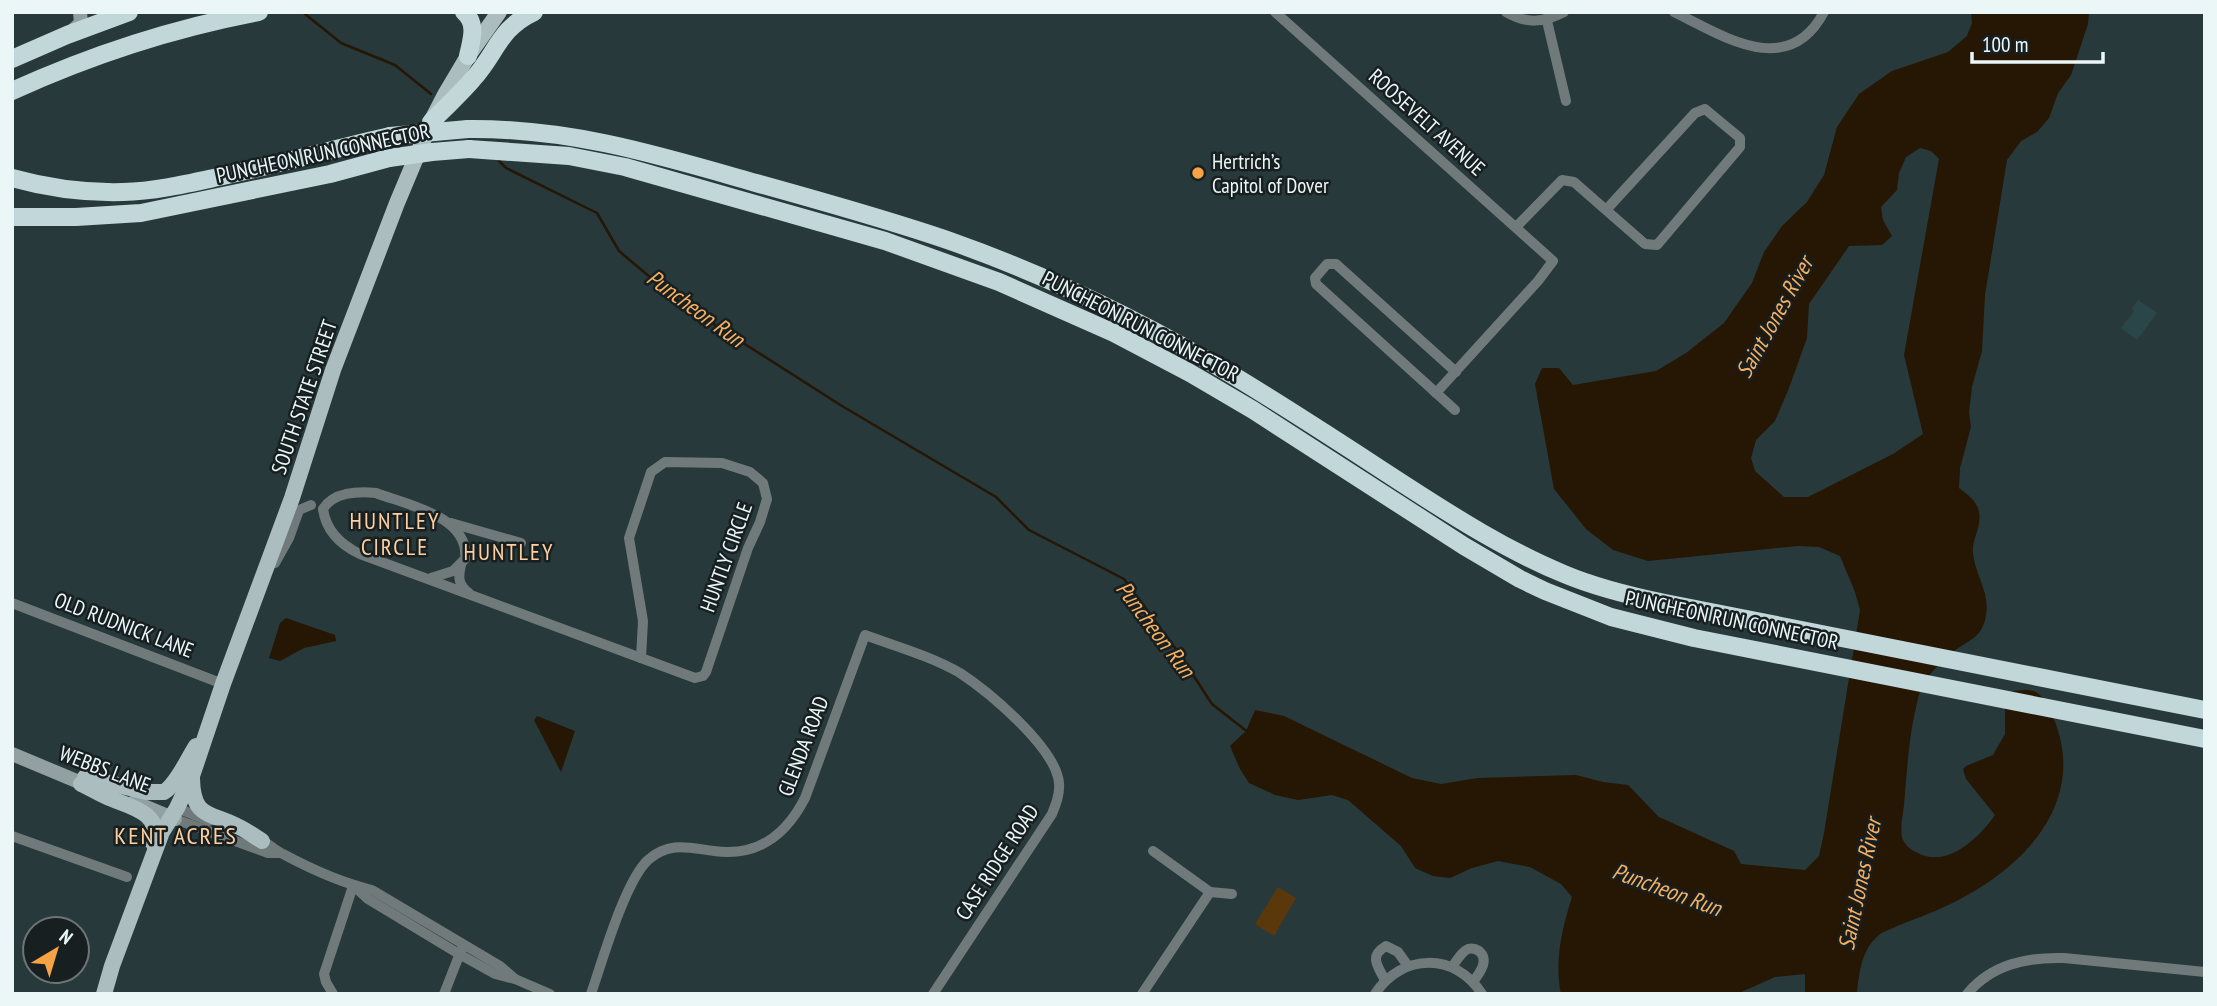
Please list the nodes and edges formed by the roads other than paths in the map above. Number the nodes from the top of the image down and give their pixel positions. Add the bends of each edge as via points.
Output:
1 (80, 12) edge
2 (130, 12) edge
3 (259, 12) edge
4 (464, 12) edge
5 (499, 12) edge
6 (534, 12) edge
7 (1275, 12) edge
8 (1506, 12) edge
9 (1564, 12) edge
10 (1674, 12) edge
11 (1824, 12) edge
12 (1547, 20) junction
13 (67, 35) junction
14 (468, 56) junction
15 (12, 59) edge
16 (12, 91) edge
17 (1566, 101) dead end
18 (431, 122) junction
19 (17, 178) edge
20 (1606, 210) junction
21 (12, 217) edge
22 (1516, 227) junction
23 (1456, 372) junction
24 (1436, 393) junction
25 (1455, 410) dead end
26 (292, 498) junction
27 (311, 505) junction
28 (323, 509) junction
29 (447, 521) junction
30 (521, 543) dead end
31 (461, 565) junction
32 (428, 578) junction
33 (257, 593) junction
34 (475, 597) junction
35 (12, 603) edge
36 (865, 635) joint
37 (641, 658) junction
38 (222, 684) junction
39 (2205, 710) edge
40 (207, 730) junction
41 (2205, 739) edge
42 (16, 755) edge
43 (192, 776) junction
44 (83, 780) junction
45 (175, 815) junction
46 (12, 836) edge
47 (262, 841) junction
48 (1153, 851) dead end
49 (280, 853) junction
50 (127, 877) dead end
51 (353, 886) junction
52 (1210, 892) junction
53 (1232, 894) dead end
54 (127, 925) junction
55 (461, 949) junction
56 (1408, 966) junction
57 (1452, 967) junction
58 (2205, 972) edge
59 (1385, 980) junction
60 (1473, 982) junction
61 (104, 994) edge
62 (111, 994) edge
63 (333, 994) edge
64 (444, 994) edge
65 (550, 994) edge
66 (591, 994) edge
67 (933, 994) edge
68 (1142, 994) edge
69 (1375, 994) edge
70 (1482, 994) edge
71 (1967, 994) edge

1 - 13 street via 81,23
2 - 13 highway
3 - 16 highway via 143,41
4 - 14 highway via 473,26
5 - 14 main road, SOUTH STATE STREET
6 - 18 highway via 505,32 475,77
7 - 22 street, ROOSEVELT AVENUE
8 - 12 street via 1522,20
9 - 12 street
10 - 11 street via 1731,40 1776,49 1809,34
12 - 17 street
13 - 15 highway
14 - 18 main road, SOUTH STATE STREET
18 - 26 main road, SOUTH STATE STREET via 333,370
19 - 39 highway, PUNCHEON RUN CONNECTOR, bridge via 77,190 144,191 390,136 468,129 535,131 628,147 873,216 1083,295 1269,397 1463,522 1588,583 1638,598
20 - 20 street via 1695,113 1705,109 1740,138 1740,147 1657,245 1645,244
20 - 22 street via 1574,182 1562,180
21 - 41 highway, PUNCHEON RUN CONNECTOR, bridge via 141,213 389,159 469,149 569,156 638,171 886,242 999,282 1114,333 1253,410 1493,564 1591,610 1639,625
22 - 23 street, ROOSEVELT AVENUE via 1553,261
23 - 24 street
23 - 24 street via 1336,264 1327,264 1315,284
24 - 25 street
26 - 27 street
26 - 33 main road, SOUTH STATE STREET
27 - 28 street
27 - 33 street via 299,510 289,538
28 - 29 street via 330,501 366,492
28 - 32 street, HUNTLY CIRCLE via 335,536 351,550
29 - 30 street
29 - 31 street via 465,543
31 - 32 street
31 - 34 street via 460,584
32 - 34 street, HUNTLY CIRCLE
33 - 38 main road, SOUTH STATE STREET
34 - 37 street, HUNTLY CIRCLE
35 - 38 street, OLD RUDNICK LANE
36 - 66 street, GLENDA ROAD via 796,816 771,840 752,849 715,852 677,847 660,851 646,862 630,887
36 - 67 street, CASE RIDGE ROAD via 942,664 976,685 1043,748 1059,782 1052,814
37 - 37 street, HUNTLY CIRCLE via 643,621 629,538 651,472 665,462 722,463 750,472 763,483 767,499 706,672 695,678
38 - 40 main road, SOUTH STATE STREET
40 - 43 main road, SOUTH STATE STREET
40 - 44 main road via 176,782 164,792
42 - 44 street, WEBBS LANE
43 - 45 main road, SOUTH STATE STREET
43 - 47 main road via 193,799 204,813
44 - 45 street, WEBBS LANE
44 - 54 main road via 141,811 154,823 155,836
45 - 47 street
45 - 49 street via 268,853
45 - 54 main road, SOUTH STATE STREET via 162,832
45 - 62 main road, SOUTH STATE STREET via 172,836
46 - 50 street
47 - 49 street
48 - 52 street
49 - 51 street
51 - 55 street via 368,899
51 - 63 street via 324,974
52 - 53 street
52 - 68 street
54 - 61 main road, SOUTH STATE STREET
55 - 64 street
55 - 65 street via 495,974
56 - 57 street via 1437,963
56 - 59 street
56 - 59 street via 1392,947 1377,951 1377,965
57 - 60 street
57 - 60 street via 1469,948 1476,949 1485,959
58 - 71 street via 2064,958 2027,959 1984,977
59 - 69 street
60 - 70 street

